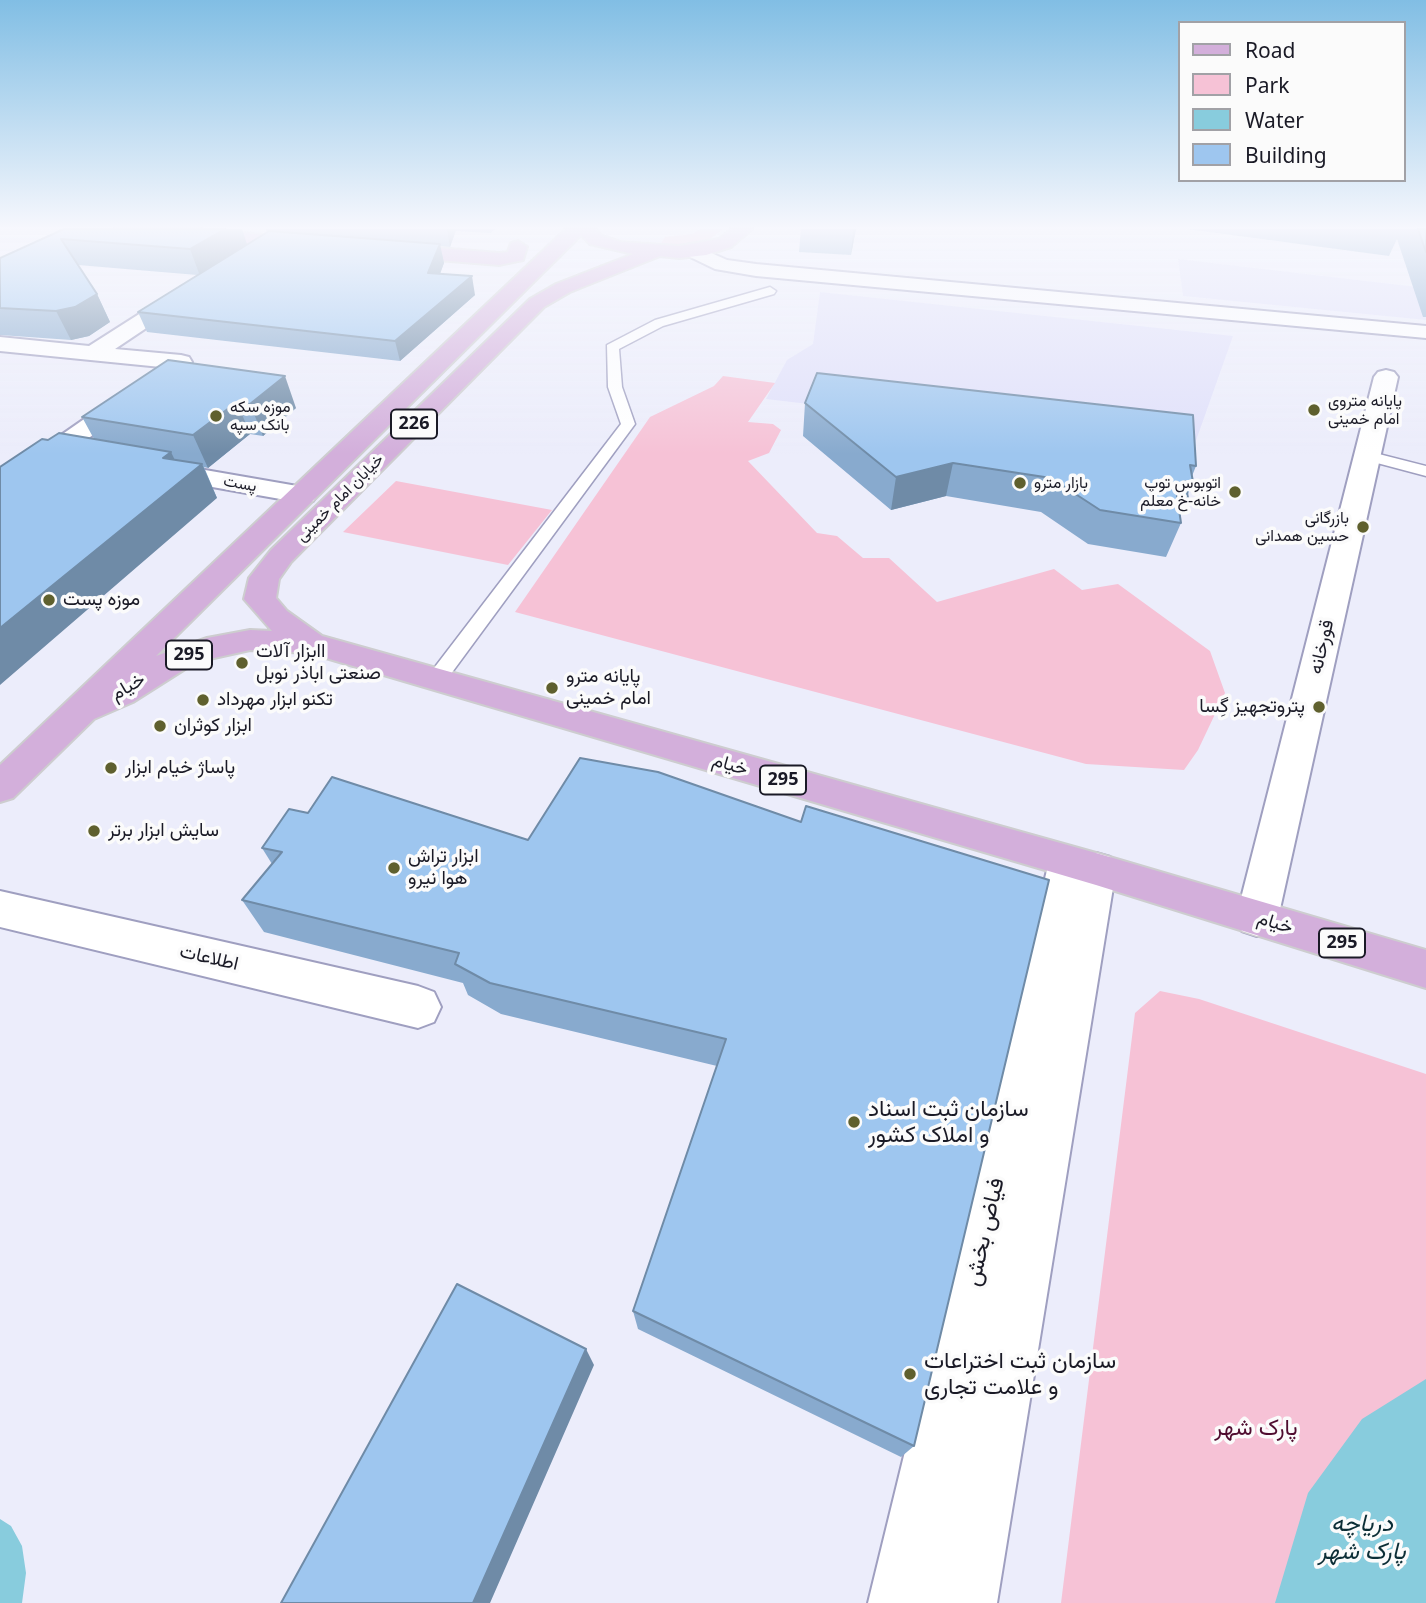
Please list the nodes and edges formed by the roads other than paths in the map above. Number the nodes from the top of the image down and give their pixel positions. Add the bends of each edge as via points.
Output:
1 (170, 304) edge
2 (481, 304) edge
3 (536, 304) edge
4 (726, 304) edge
5 (1121, 304) edge
6 (1426, 332) edge
7 (0, 344) edge
8 (95, 352) junction
9 (1386, 377) dead end
10 (1367, 456) junction
11 (93, 459) edge
12 (132, 466) edge
13 (1426, 471) edge
14 (303, 495) junction
15 (310, 643) junction
16 (435, 681) junction
17 (81, 710) junction
18 (0, 788) edge
19 (1082, 865) junction
20 (0, 909) edge
21 (1257, 918) junction
22 (1426, 969) edge
23 (418, 1006) dead end
24 (902, 1603) edge
25 (963, 1603) edge

1 - 8 street
2 - 14 main road, خیابان امام خمینی / 226 via 415,387
3 - 15 main road, خیابان امام خمینی / 226 via 264,578 260,600
4 - 16 lane via 659,323 612,348 615,387 628,424
5 - 6 street
7 - 8 street
8 - 11 street via 181,362 48,455
9 - 10 street, قورخانه
10 - 13 lane
10 - 21 street, قورخانه
12 - 14 street, پست
14 - 17 main road, خیابان امام خمینی / 226
15 - 16 main road, خیام / 295
15 - 17 main road, خیام / 295 via 250,640 207,649 173,661 121,694
16 - 19 main road, خیام / 295
17 - 18 main road, خیابان امام خمینی / 226
19 - 21 main road, خیام / 295
19 - 24 street, فیاض بخش
19 - 25 street, فیاض بخش
20 - 23 street, اطلاعات
21 - 22 main road, خیام / 295

